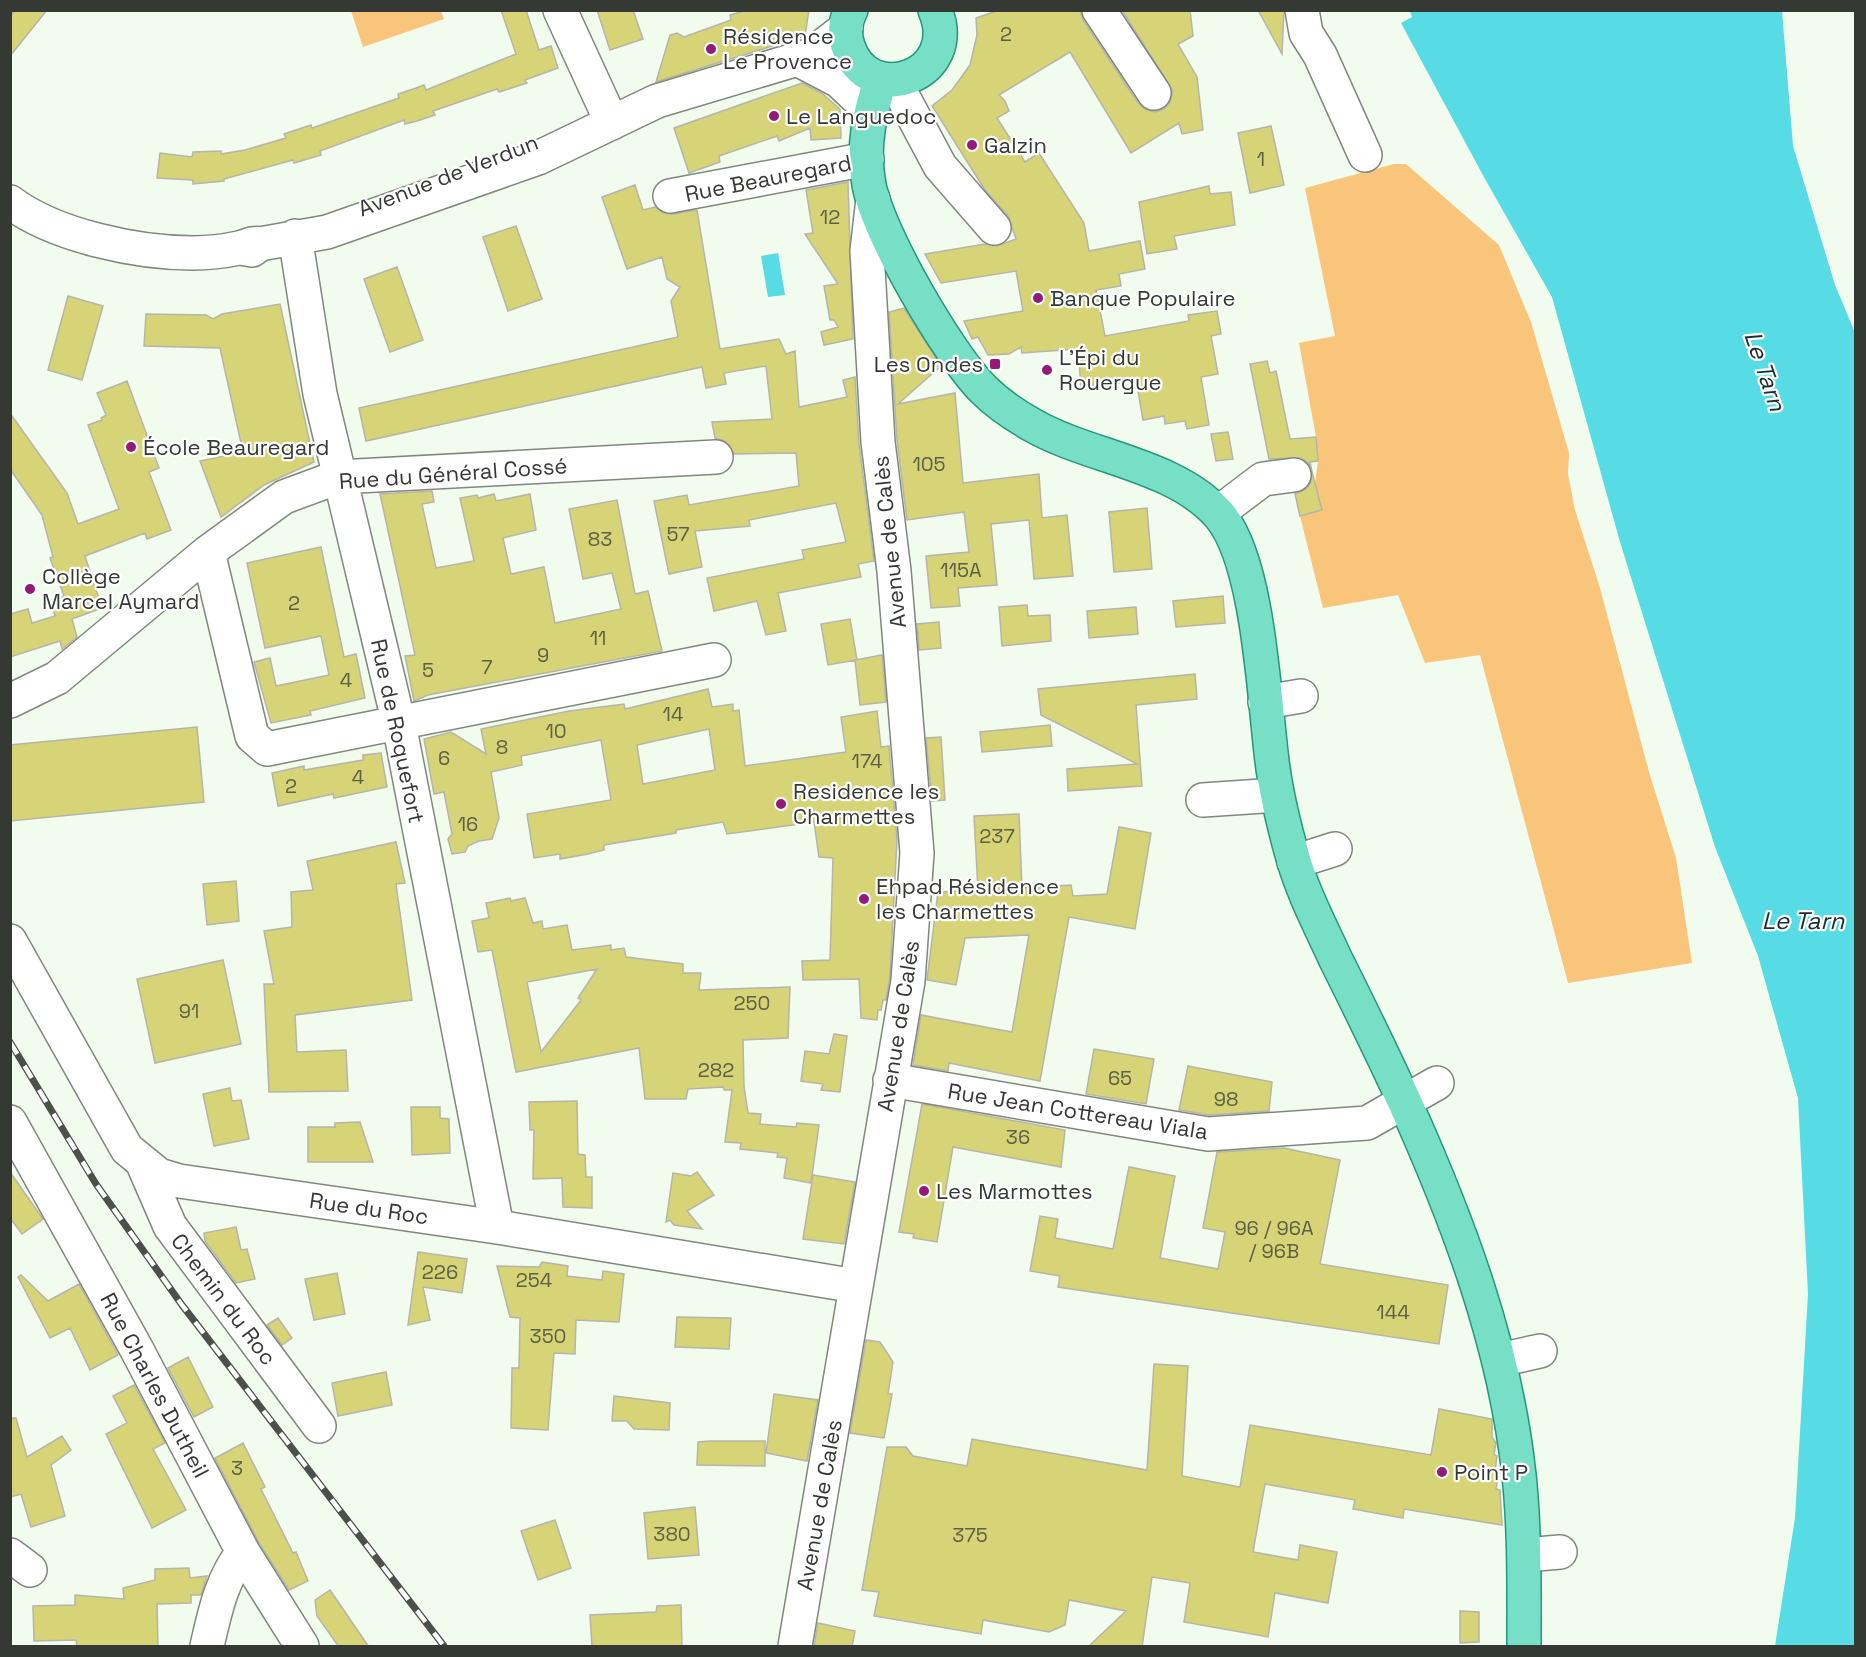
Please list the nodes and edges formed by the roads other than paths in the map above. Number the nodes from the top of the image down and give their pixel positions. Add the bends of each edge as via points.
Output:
1 (560, 10) edge
2 (1100, 10) edge
3 (1302, 10) edge
4 (944, 13) edge
5 (849, 19) edge
6 (804, 57) junction
7 (878, 74) junction
8 (1154, 93) dead end
9 (870, 110) junction
10 (616, 121) junction
11 (1365, 155) dead end
12 (867, 159) junction
13 (670, 196) dead end
14 (873, 199) junction
15 (10, 202) edge
16 (994, 228) dead end
17 (295, 236) junction
18 (716, 458) dead end
19 (1294, 475) dead end
20 (338, 477) junction
21 (1218, 513) junction
22 (208, 552) junction
23 (714, 660) dead end
24 (1301, 696) dead end
25 (10, 701) edge
26 (1265, 702) junction
27 (399, 724) junction
28 (1277, 795) junction
29 (1203, 800) dead end
30 (1335, 849) dead end
31 (1294, 862) junction
32 (10, 941) edge
33 (890, 1080) junction
34 (1437, 1083) dead end
35 (1405, 1102) junction
36 (10, 1122) edge
37 (143, 1164) junction
38 (497, 1227) junction
39 (856, 1286) junction
40 (1539, 1351) dead end
41 (1499, 1360) junction
42 (319, 1426) dead end
43 (243, 1552) junction
44 (1560, 1552) dead end
45 (1525, 1555) junction
46 (207, 1647) edge
47 (302, 1647) edge
48 (795, 1647) edge
49 (1524, 1647) edge

1 - 10 street
2 - 8 street
3 - 11 street via 1306,33 1320,55
4 - 7 main road via 933,59 915,75
5 - 6 street, Avenue de Verdun
5 - 7 main road via 848,47
6 - 7 street, Avenue de Verdun
6 - 9 street via 839,81
6 - 10 street, Avenue de Verdun via 693,92 661,112
7 - 9 main road, Avenue de Calès
7 - 16 street via 940,166
9 - 12 main road, Avenue de Calès
10 - 17 street, Avenue de Verdun via 594,123 532,141
12 - 13 street, Rue Beauregard
12 - 14 main road, Avenue de Calès
14 - 21 main road via 882,224 932,318 983,389 1037,428 1174,482 1198,495
14 - 33 street, Avenue de Calès via 867,251 877,430 894,571 917,853 908,981
15 - 17 street, Avenue de Verdun via 24,212 91,238 138,250 194,253
17 - 20 street, Rue de Roquefort via 320,394
18 - 20 street, Rue du Général Cossé
19 - 21 street via 1263,478
20 - 22 street, Rue du Général Cossé via 284,497
20 - 27 street, Rue de Roquefort
21 - 26 main road via 1234,535 1247,576
22 - 25 street, Rue du Général Cossé via 57,678
22 - 27 street via 252,736 267,749
23 - 27 street
24 - 26 street
26 - 28 main road
27 - 38 street, Rue de Roquefort
28 - 29 street
28 - 31 main road
30 - 31 street
31 - 35 main road
32 - 37 street, Rue du Roc via 127,1149
33 - 35 street, Rue Jean Cottereau Viala via 1209,1134 1367,1123
33 - 39 street, Avenue de Calès
34 - 35 street, Rue Jean Cottereau Viala
35 - 41 main road via 1455,1217
36 - 43 street, Rue Charles Dutheil via 136,1347
37 - 38 street, Rue du Roc via 159,1175 179,1181
37 - 42 street, Chemin du Roc via 170,1226
38 - 39 street, Rue du Roc
39 - 48 street, Avenue de Calès
40 - 41 street
41 - 45 main road via 1519,1471
43 - 46 street via 230,1569 219,1597
43 - 47 street, Rue Charles Dutheil
44 - 45 street
45 - 49 main road

